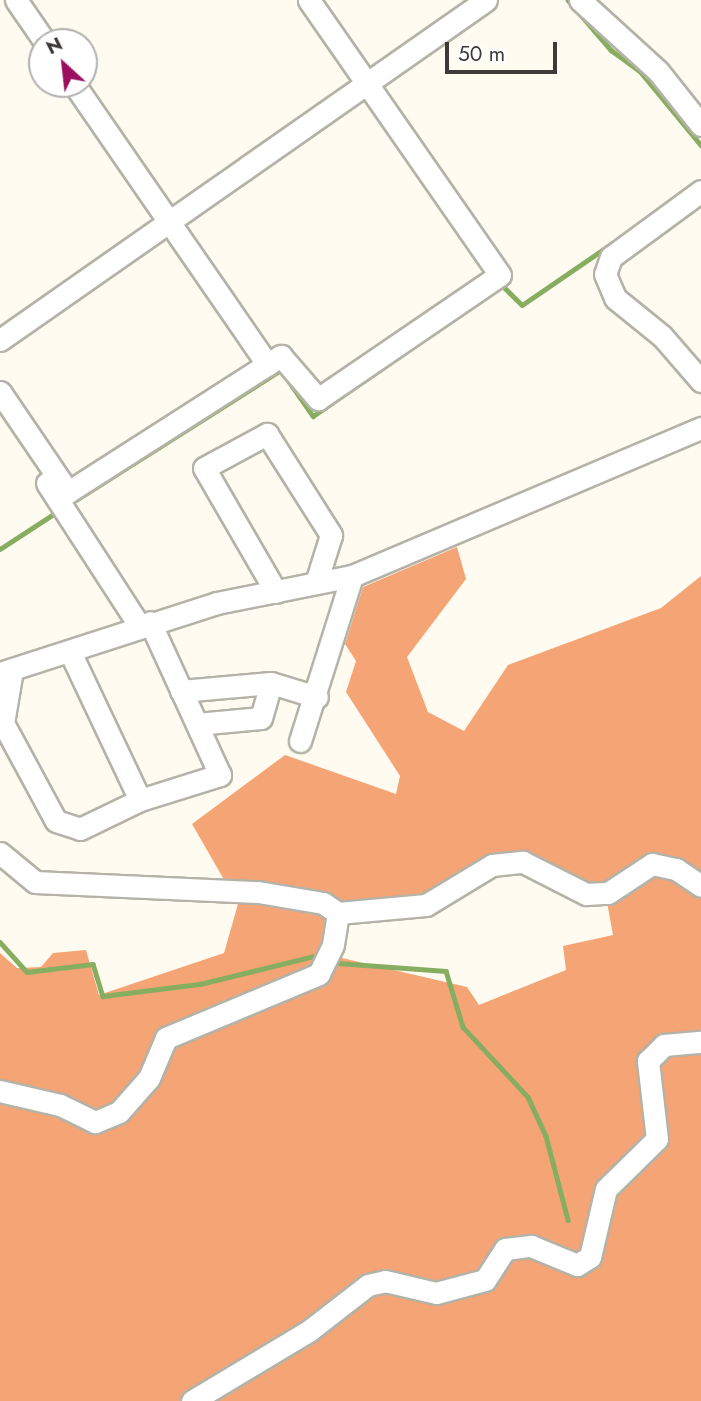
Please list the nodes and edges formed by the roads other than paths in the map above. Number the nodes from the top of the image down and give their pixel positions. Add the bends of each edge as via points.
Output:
1 (16, 0) edge
2 (309, 0) edge
3 (486, 0) edge
4 (580, 0) edge
5 (35, 28) edge
6 (366, 83) junction
7 (84, 98) edge
8 (701, 125) edge
9 (701, 191) edge
10 (168, 221) junction
11 (0, 340) edge
12 (268, 365) junction
13 (701, 382) edge
14 (0, 392) edge
15 (0, 415) edge
16 (701, 428) edge
17 (352, 576) junction
18 (316, 583) junction
19 (276, 592) junction
20 (144, 623) junction
21 (71, 654) junction
22 (6, 672) edge
23 (271, 682) junction
24 (181, 691) junction
25 (317, 697) junction
26 (197, 724) junction
27 (300, 741) dead end
28 (140, 800) junction
29 (0, 853) edge
30 (701, 886) edge
31 (338, 913) junction
32 (701, 1042) edge
33 (0, 1091) edge
34 (192, 1401) edge

1 - 5 street
2 - 6 street
3 - 6 street
4 - 8 street via 658,71
6 - 10 street
6 - 12 street via 500,275 318,399 281,356
7 - 10 street
9 - 13 street via 611,257 605,274 615,298 662,336
10 - 11 street
10 - 12 street
12 - 14 street via 68,492
15 - 20 street
16 - 17 street
17 - 18 street
17 - 25 street
18 - 19 street
18 - 19 street via 331,535 267,434 204,468
19 - 20 street
20 - 21 street
20 - 24 street
21 - 22 street
21 - 28 street
22 - 28 street via 3,723 56,821 80,829
23 - 24 street
23 - 25 street
23 - 26 street via 261,718
24 - 26 street
25 - 27 street
26 - 28 street via 220,775
29 - 31 street via 35,881 258,892 323,903
30 - 31 street via 676,869 652,864 608,893 586,894 523,862 492,865 426,905
31 - 33 street via 333,945 319,974 166,1038 149,1078 119,1112 96,1122 60,1105
32 - 34 street via 664,1045 648,1061 657,1139 606,1189 590,1257 577,1265 531,1247 505,1249 485,1280 436,1293 385,1281 368,1285 310,1330

